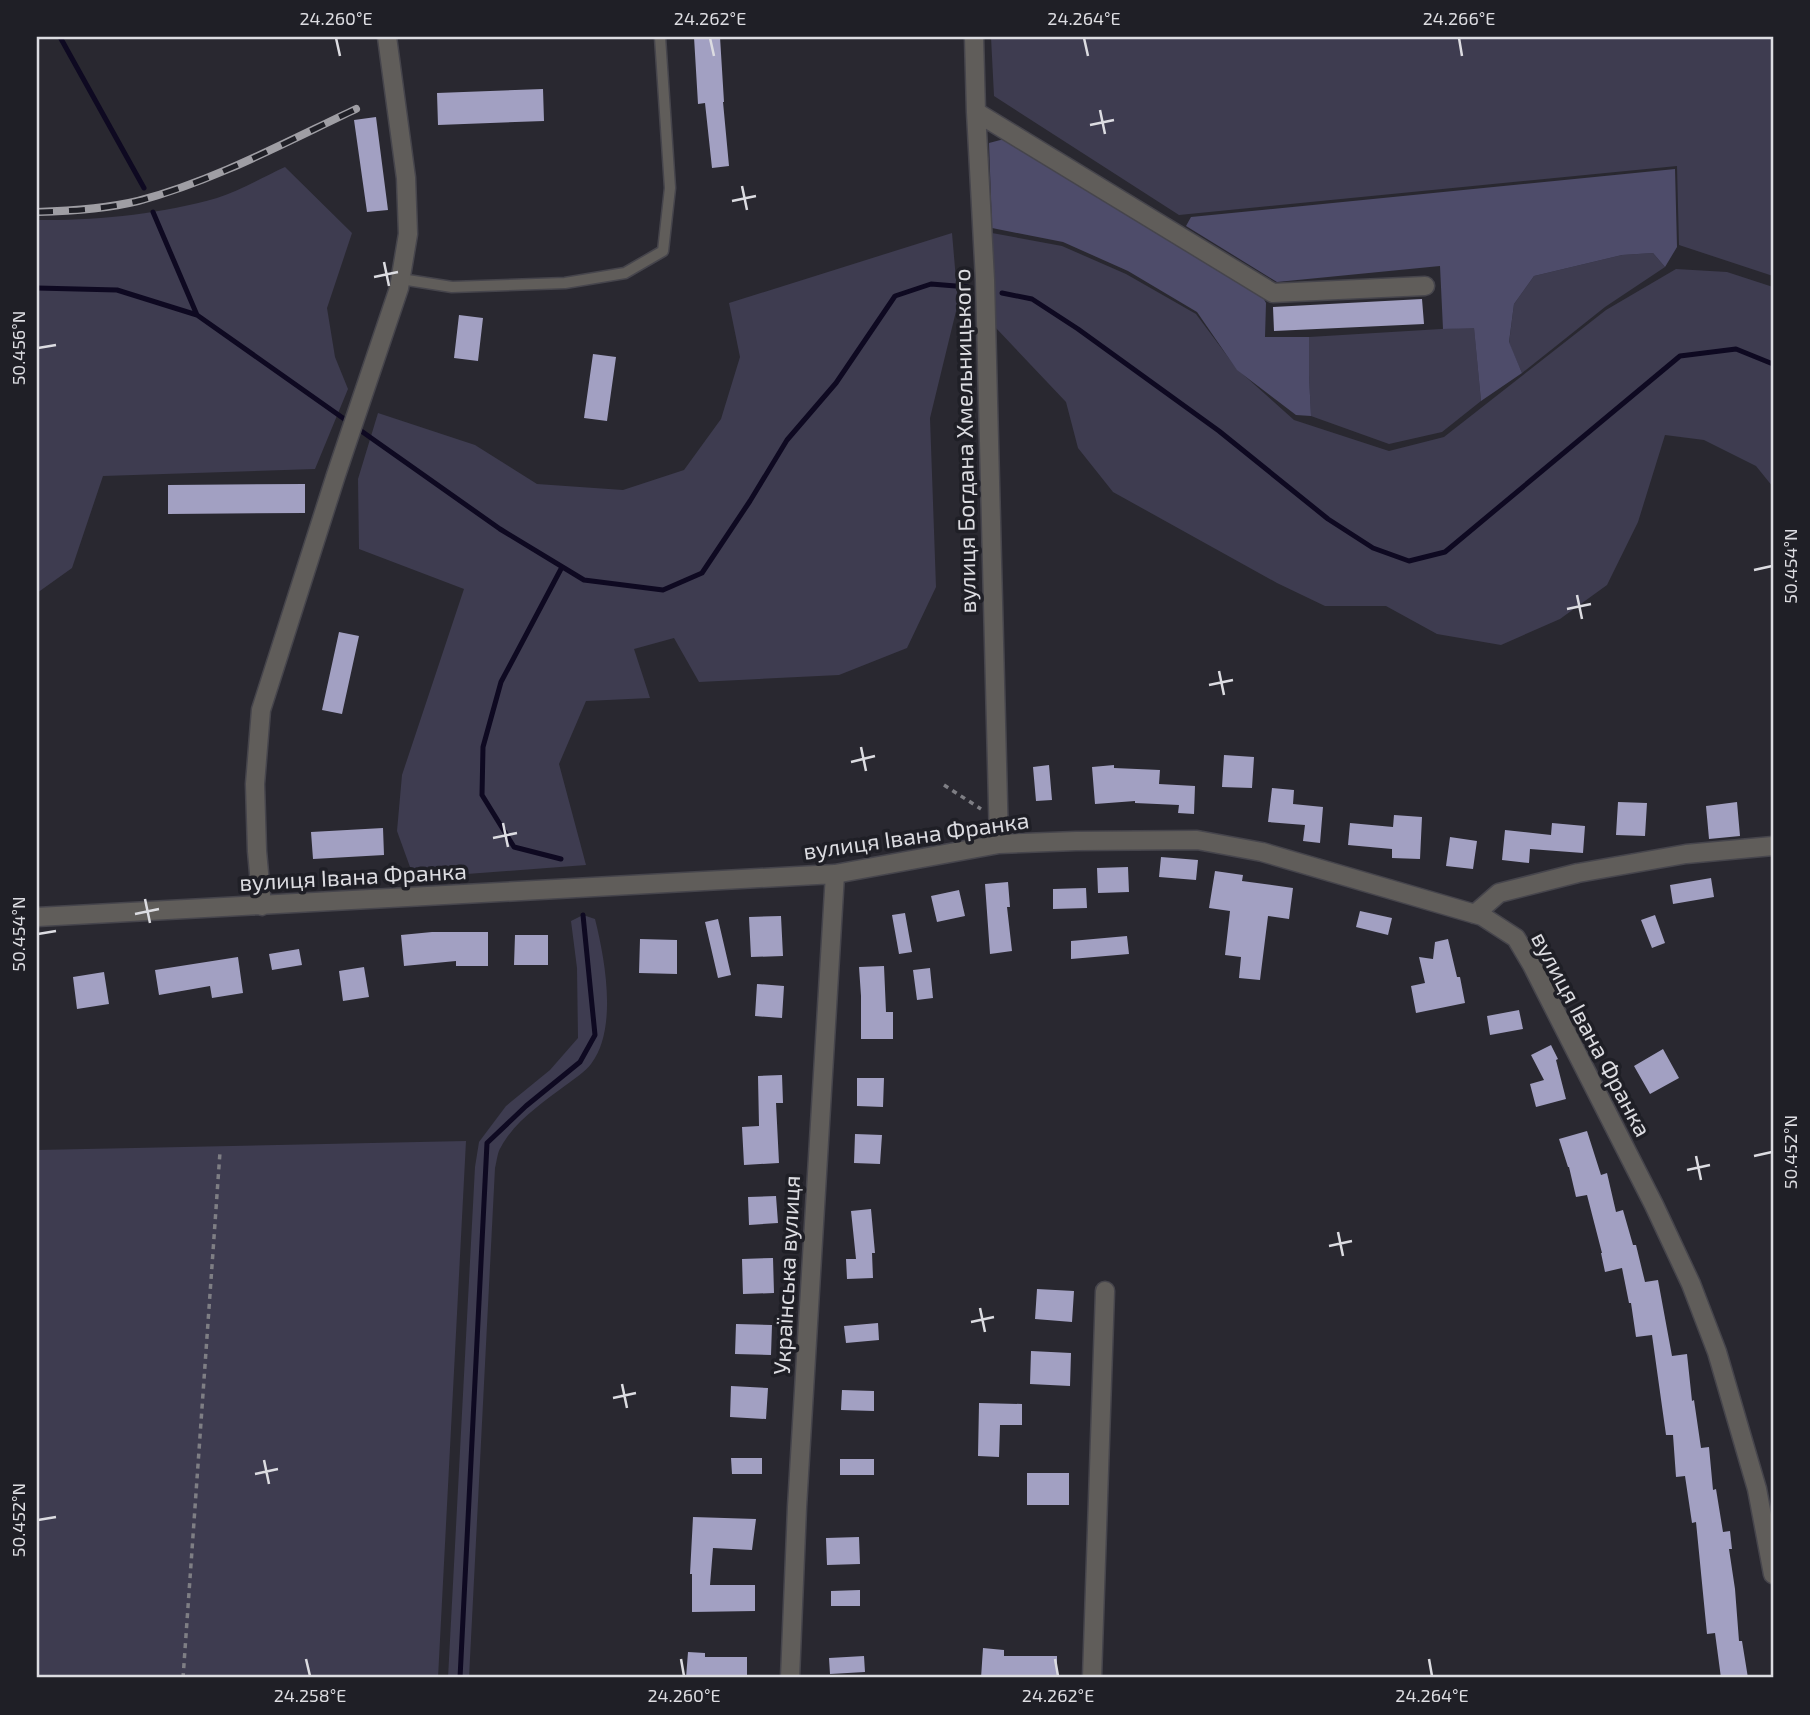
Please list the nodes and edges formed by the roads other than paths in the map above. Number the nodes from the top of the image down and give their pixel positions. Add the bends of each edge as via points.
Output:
1 (387, 37) edge
2 (660, 37) edge
3 (974, 37) edge
4 (976, 112) junction
5 (401, 279) junction
6 (1425, 286) dead end
7 (999, 845) junction
8 (1773, 846) edge
9 (835, 874) junction
10 (262, 906) junction
11 (1475, 914) junction
12 (37, 917) edge
13 (1105, 1291) dead end
14 (1773, 1574) edge
15 (790, 1678) edge
16 (1092, 1678) edge

1 - 5 street via 406,178 408,234
2 - 5 lane via 670,188 663,251 625,273 565,283 452,287
3 - 4 street, вулиця Богдана Хмельницького
4 - 6 street via 1273,293
4 - 7 street, вулиця Богдана Хмельницького via 985,280
5 - 10 street via 261,710 255,784
7 - 9 street, вулиця Івана Франка
7 - 11 street, вулиця Івана Франка via 1197,840 1262,852
8 - 11 street via 1686,854 1578,873 1499,893
9 - 10 street, вулиця Івана Франка
9 - 15 street, Українська вулиця
10 - 12 street, вулиця Івана Франка
11 - 14 street, вулиця Івана Франка via 1516,938 1527,956 1691,1284 1717,1352 1757,1489
13 - 16 street

